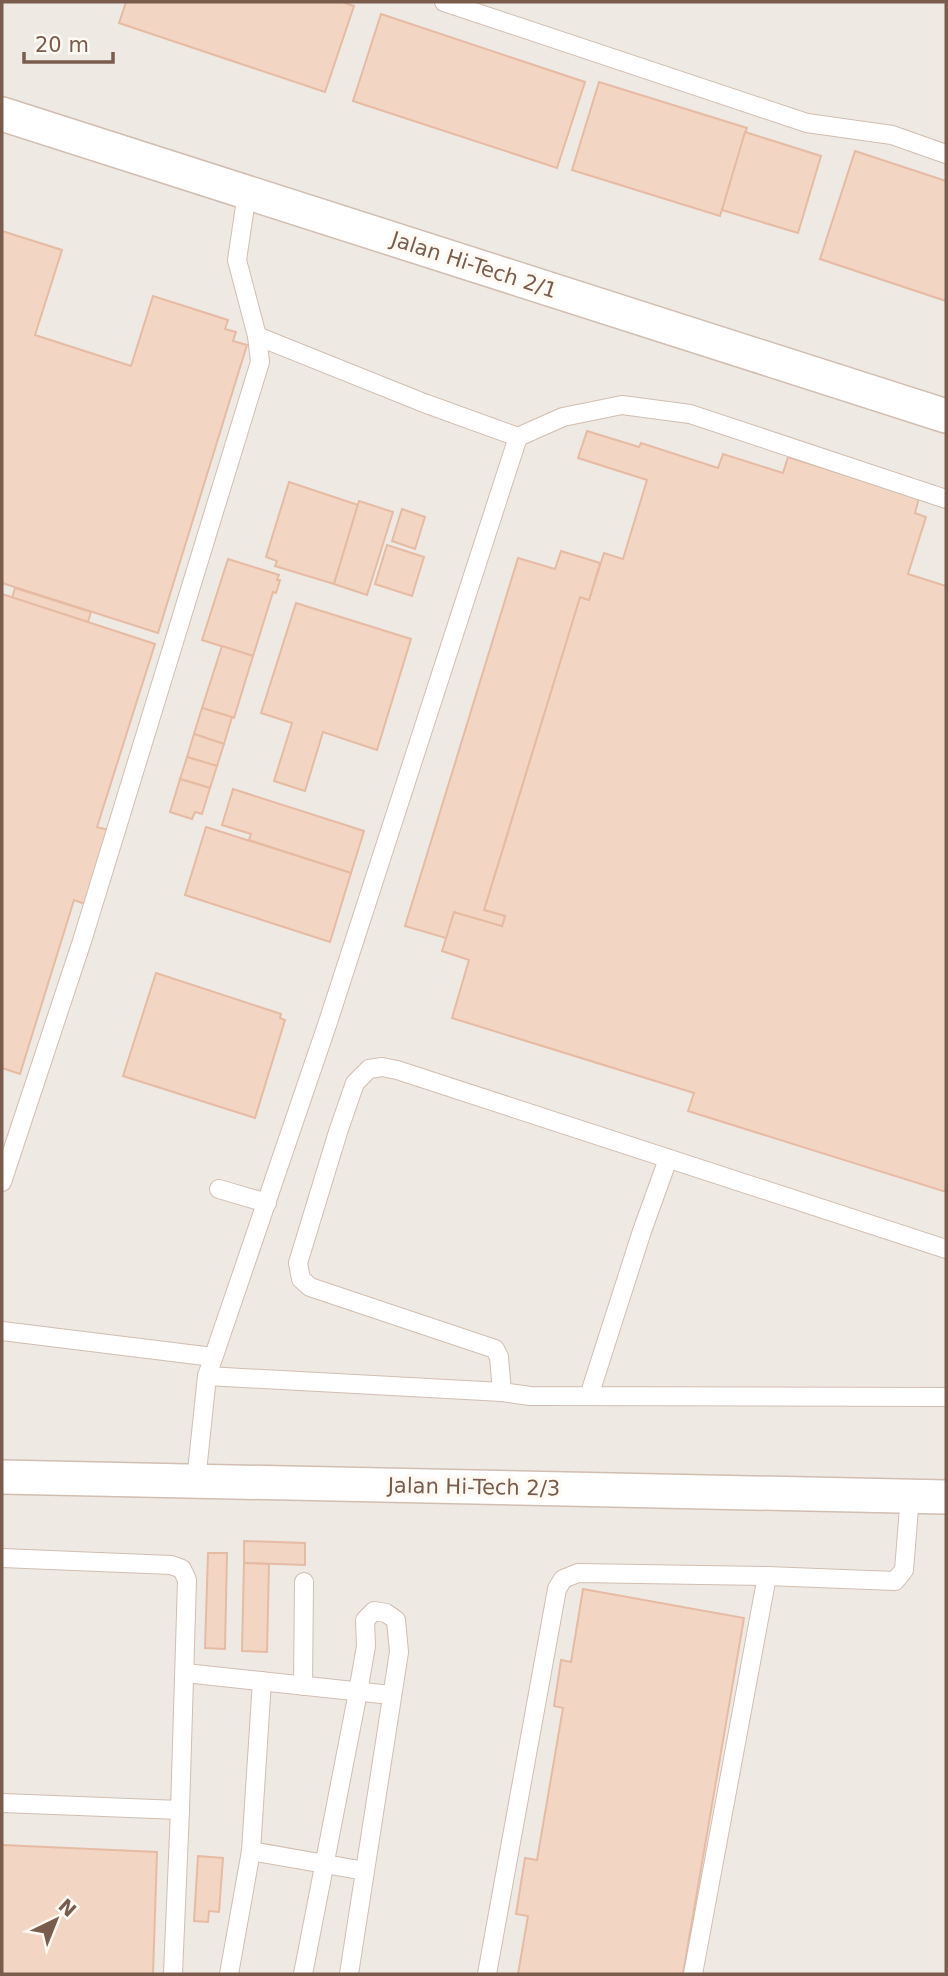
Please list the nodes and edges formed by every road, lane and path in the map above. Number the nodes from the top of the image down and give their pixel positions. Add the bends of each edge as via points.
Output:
1 (444, 2) edge
2 (2, 114) edge
3 (946, 154) edge
4 (247, 193) junction
5 (257, 336) junction
6 (946, 416) edge
7 (518, 437) junction
8 (946, 499) edge
9 (668, 1159) junction
10 (2, 1182) edge
11 (219, 1189) dead end
12 (267, 1203) junction
13 (946, 1249) edge
14 (2, 1331) edge
15 (213, 1357) junction
16 (207, 1376) junction
17 (502, 1392) junction
18 (589, 1396) junction
19 (946, 1396) edge
20 (2, 1477) edge
21 (196, 1481) junction
22 (911, 1496) junction
23 (946, 1497) edge
24 (2, 1558) edge
25 (766, 1576) junction
26 (304, 1582) dead end
27 (185, 1673) junction
28 (262, 1681) junction
29 (303, 1686) junction
30 (358, 1692) junction
31 (391, 1695) junction
32 (2, 1803) edge
33 (180, 1810) junction
34 (251, 1851) junction
35 (325, 1863) junction
36 (365, 1871) junction
37 (173, 1974) edge
38 (229, 1974) edge
39 (303, 1974) edge
40 (349, 1974) edge
41 (487, 1974) edge
42 (693, 1974) edge

1 - 3 lane via 807,123 892,135
2 - 4 street, Jalan Hi-Tech 2/1
4 - 5 lane via 237,260
4 - 6 street, Jalan Hi-Tech 2/1
5 - 7 lane
5 - 10 lane via 260,362 82,941
7 - 8 lane via 563,417 622,405 690,414
7 - 12 lane
9 - 13 lane
9 - 17 lane via 397,1070 369,1069 355,1083 298,1263 301,1279 310,1287 495,1349
9 - 18 lane
11 - 12 lane
12 - 15 lane
14 - 15 lane
15 - 16 lane
16 - 17 lane
16 - 21 lane
17 - 18 lane
18 - 19 lane
20 - 21 street, Jalan Hi-Tech 2/3
21 - 22 street, Jalan Hi-Tech 2/3
22 - 23 street, Jalan Hi-Tech 2/3
22 - 25 lane via 904,1570 895,1580
24 - 27 lane via 182,1569 187,1580
25 - 41 lane via 578,1573 564,1579 557,1590
25 - 42 lane
26 - 29 lane
27 - 28 lane
27 - 33 lane
28 - 29 lane
28 - 34 lane
29 - 30 lane
30 - 31 lane
30 - 31 lane via 366,1646 365,1620 374,1611 396,1620 399,1652
30 - 35 lane
31 - 36 lane
32 - 33 lane
33 - 37 lane
34 - 35 lane
34 - 38 lane
35 - 36 lane
35 - 39 lane
36 - 40 lane

